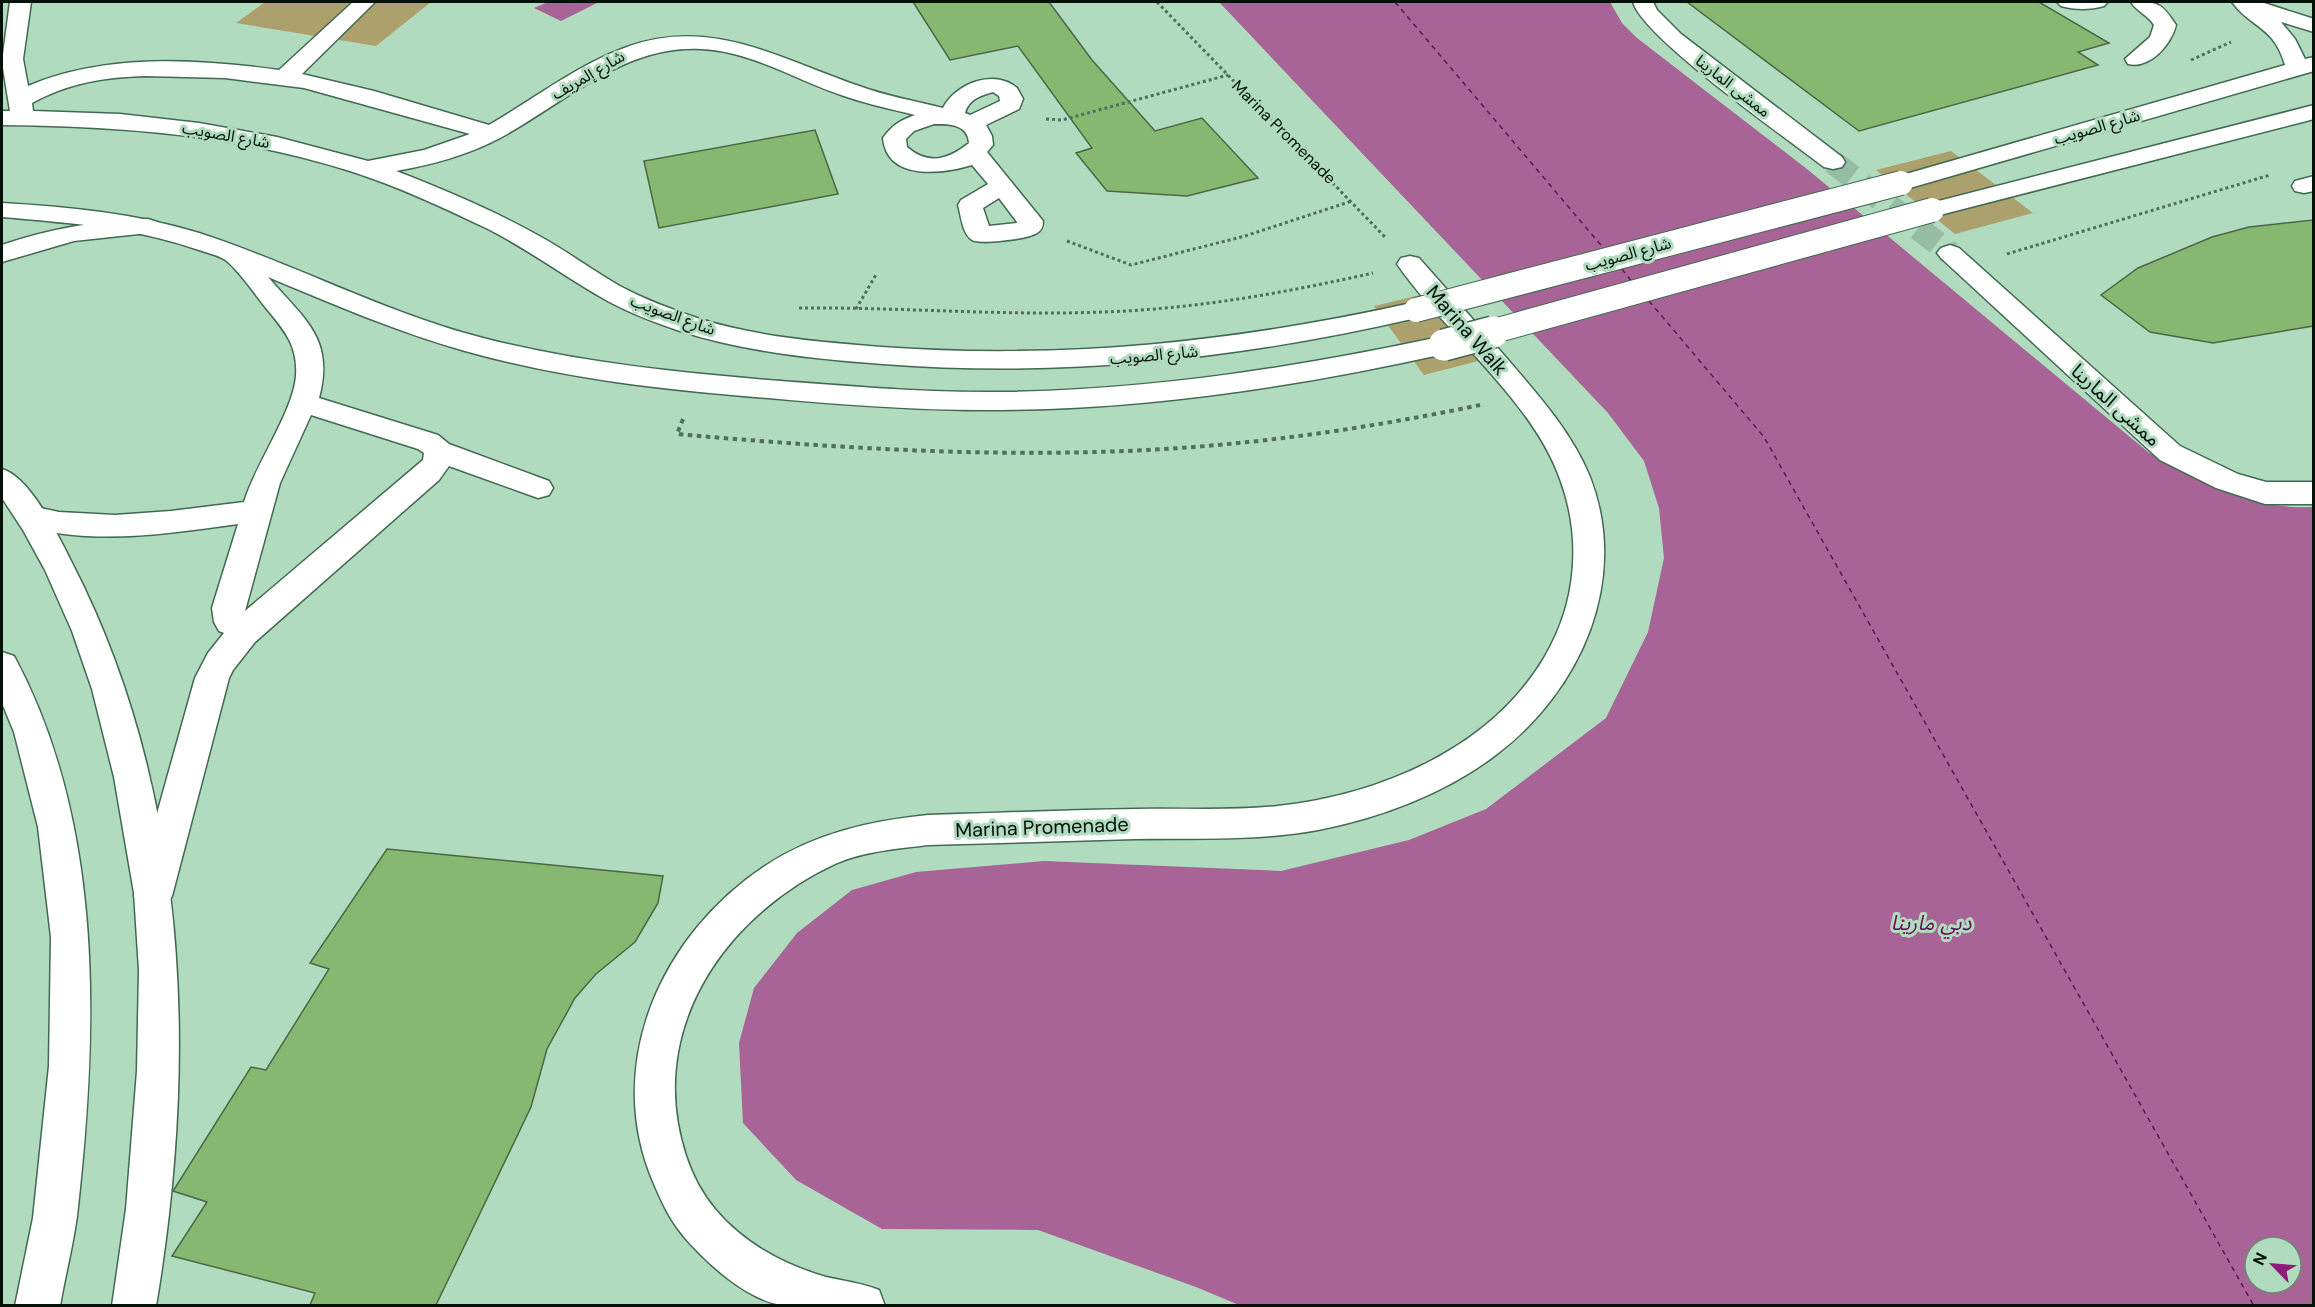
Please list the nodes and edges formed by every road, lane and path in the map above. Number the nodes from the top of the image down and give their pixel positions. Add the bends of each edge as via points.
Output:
1 (20, 2) edge
2 (365, 2) edge
3 (1157, 2) edge
4 (1643, 2) edge
5 (2068, 2) edge
6 (2097, 2) edge
7 (2245, 2) edge
8 (2132, 3) edge
9 (2313, 26) edge
10 (2238, 38) dead end
11 (2129, 57) dead end
12 (2189, 61) dead end
13 (7, 65) edge
14 (2305, 67) edge
15 (1228, 75) junction
16 (284, 78) junction
17 (830, 84) junction
18 (15, 112) edge
19 (2313, 112) edge
20 (1041, 118) dead end
21 (956, 119) junction
22 (492, 133) junction
23 (893, 140) junction
24 (975, 153) junction
25 (1833, 162) tunnel mouth
26 (369, 168) junction
27 (2280, 172) dead end
28 (450, 185) junction
29 (1002, 186) junction
30 (1353, 201) junction
31 (2, 210) edge
32 (148, 227) junction
33 (1030, 227) junction
34 (2, 254) edge
35 (235, 255) junction
36 (1958, 260) joint
37 (1410, 264) junction
38 (877, 273) dead end
39 (792, 308) dead end
40 (856, 309) junction
41 (1523, 396) junction
42 (303, 403) junction
43 (686, 412) dead end
44 (439, 451) junction
45 (2, 479) edge
46 (538, 488) dead end
47 (2313, 493) edge
48 (255, 511) junction
49 (31, 517) junction
50 (259, 620) junction
51 (2, 664) edge
52 (153, 896) junction
53 (37, 1305) edge
54 (134, 1305) edge
55 (863, 1305) edge

1 - 13 street
2 - 16 street
3 - 15 path, Marina Promenade
4 - 25 street, ممشى المارينا via 1647,12 1673,39
5 - 6 street
7 - 9 street
7 - 14 street via 2279,31
8 - 11 street via 2157,12 2165,25 2157,44
10 - 12 path
13 - 18 street
14 - 28 street, شارع الصويب, bridge via 1900,183 1416,310 1277,340 1154,356 1026,362 910,358 737,337 649,310 611,292 530,242
15 - 20 path via 1062,120
15 - 30 path, Marina Promenade
16 - 18 street via 200,70 108,71 60,80
16 - 22 street via 323,85
17 - 21 street, شارع إلمريف
17 - 22 street, شارع إلمريف via 741,49 676,42 630,51 610,60
17 - 23 street, شارع إلمريف via 866,110
18 - 26 street, شارع الصويب via 200,130 274,143
19 - 35 street, شارع الصويب, bridge via 1932,210 1444,345 1305,374 1156,393 1003,401 850,396 618,374 544,362 411,326
21 - 23 street via 931,117 912,123 897,132
21 - 24 street via 979,129 981,145
22 - 26 street, شارع إلمريف via 434,156
22 - 28 street, شارع إلمريف via 474,148
23 - 24 street, شارع إلمريف via 899,156 922,165 952,164
24 - 29 street
26 - 28 street, شارع الصويب
27 - 36 path
29 - 33 street via 1030,221
29 - 33 street via 970,204 980,233 991,236
30 - 33 path via 1245,236 1131,265
30 - 37 path, Marina Promenade
31 - 32 street, شارع الصويب
32 - 34 street via 77,231
32 - 35 street, شارع الصويب
35 - 42 street via 303,335 310,355 310,378
36 - 47 street, ممشى المارينا via 2170,453 2227,481 2265,493
37 - 40 path via 1284,292 1166,308 1023,313
37 - 41 street, Marina Walk
38 - 40 path
39 - 40 path
41 - 43 path via 1362,427 1190,447 1102,452 887,449 677,434
41 - 55 street, Marina Promenade via 1575,476 1588,522 1591,569 1581,617 1560,665 1526,709 1478,749 1420,782 1353,807 1279,821 939,830 876,836 825,852 779,877 737,910 701,951 674,998 658,1050 654,1103 663,1156 685,1205 722,1247 770,1279 826,1299
42 - 44 street via 428,442
42 - 48 street via 276,455
44 - 46 street
44 - 50 street via 439,459 428,473
45 - 49 street
48 - 49 street via 104,527
48 - 50 street via 227,616 238,625
49 - 52 street via 85,622 113,701 133,776
50 - 52 street via 230,647 212,678
51 - 53 street via 31,732 56,826 70,937 69,1066 55,1218
52 - 54 street via 159,1046 153,1156

